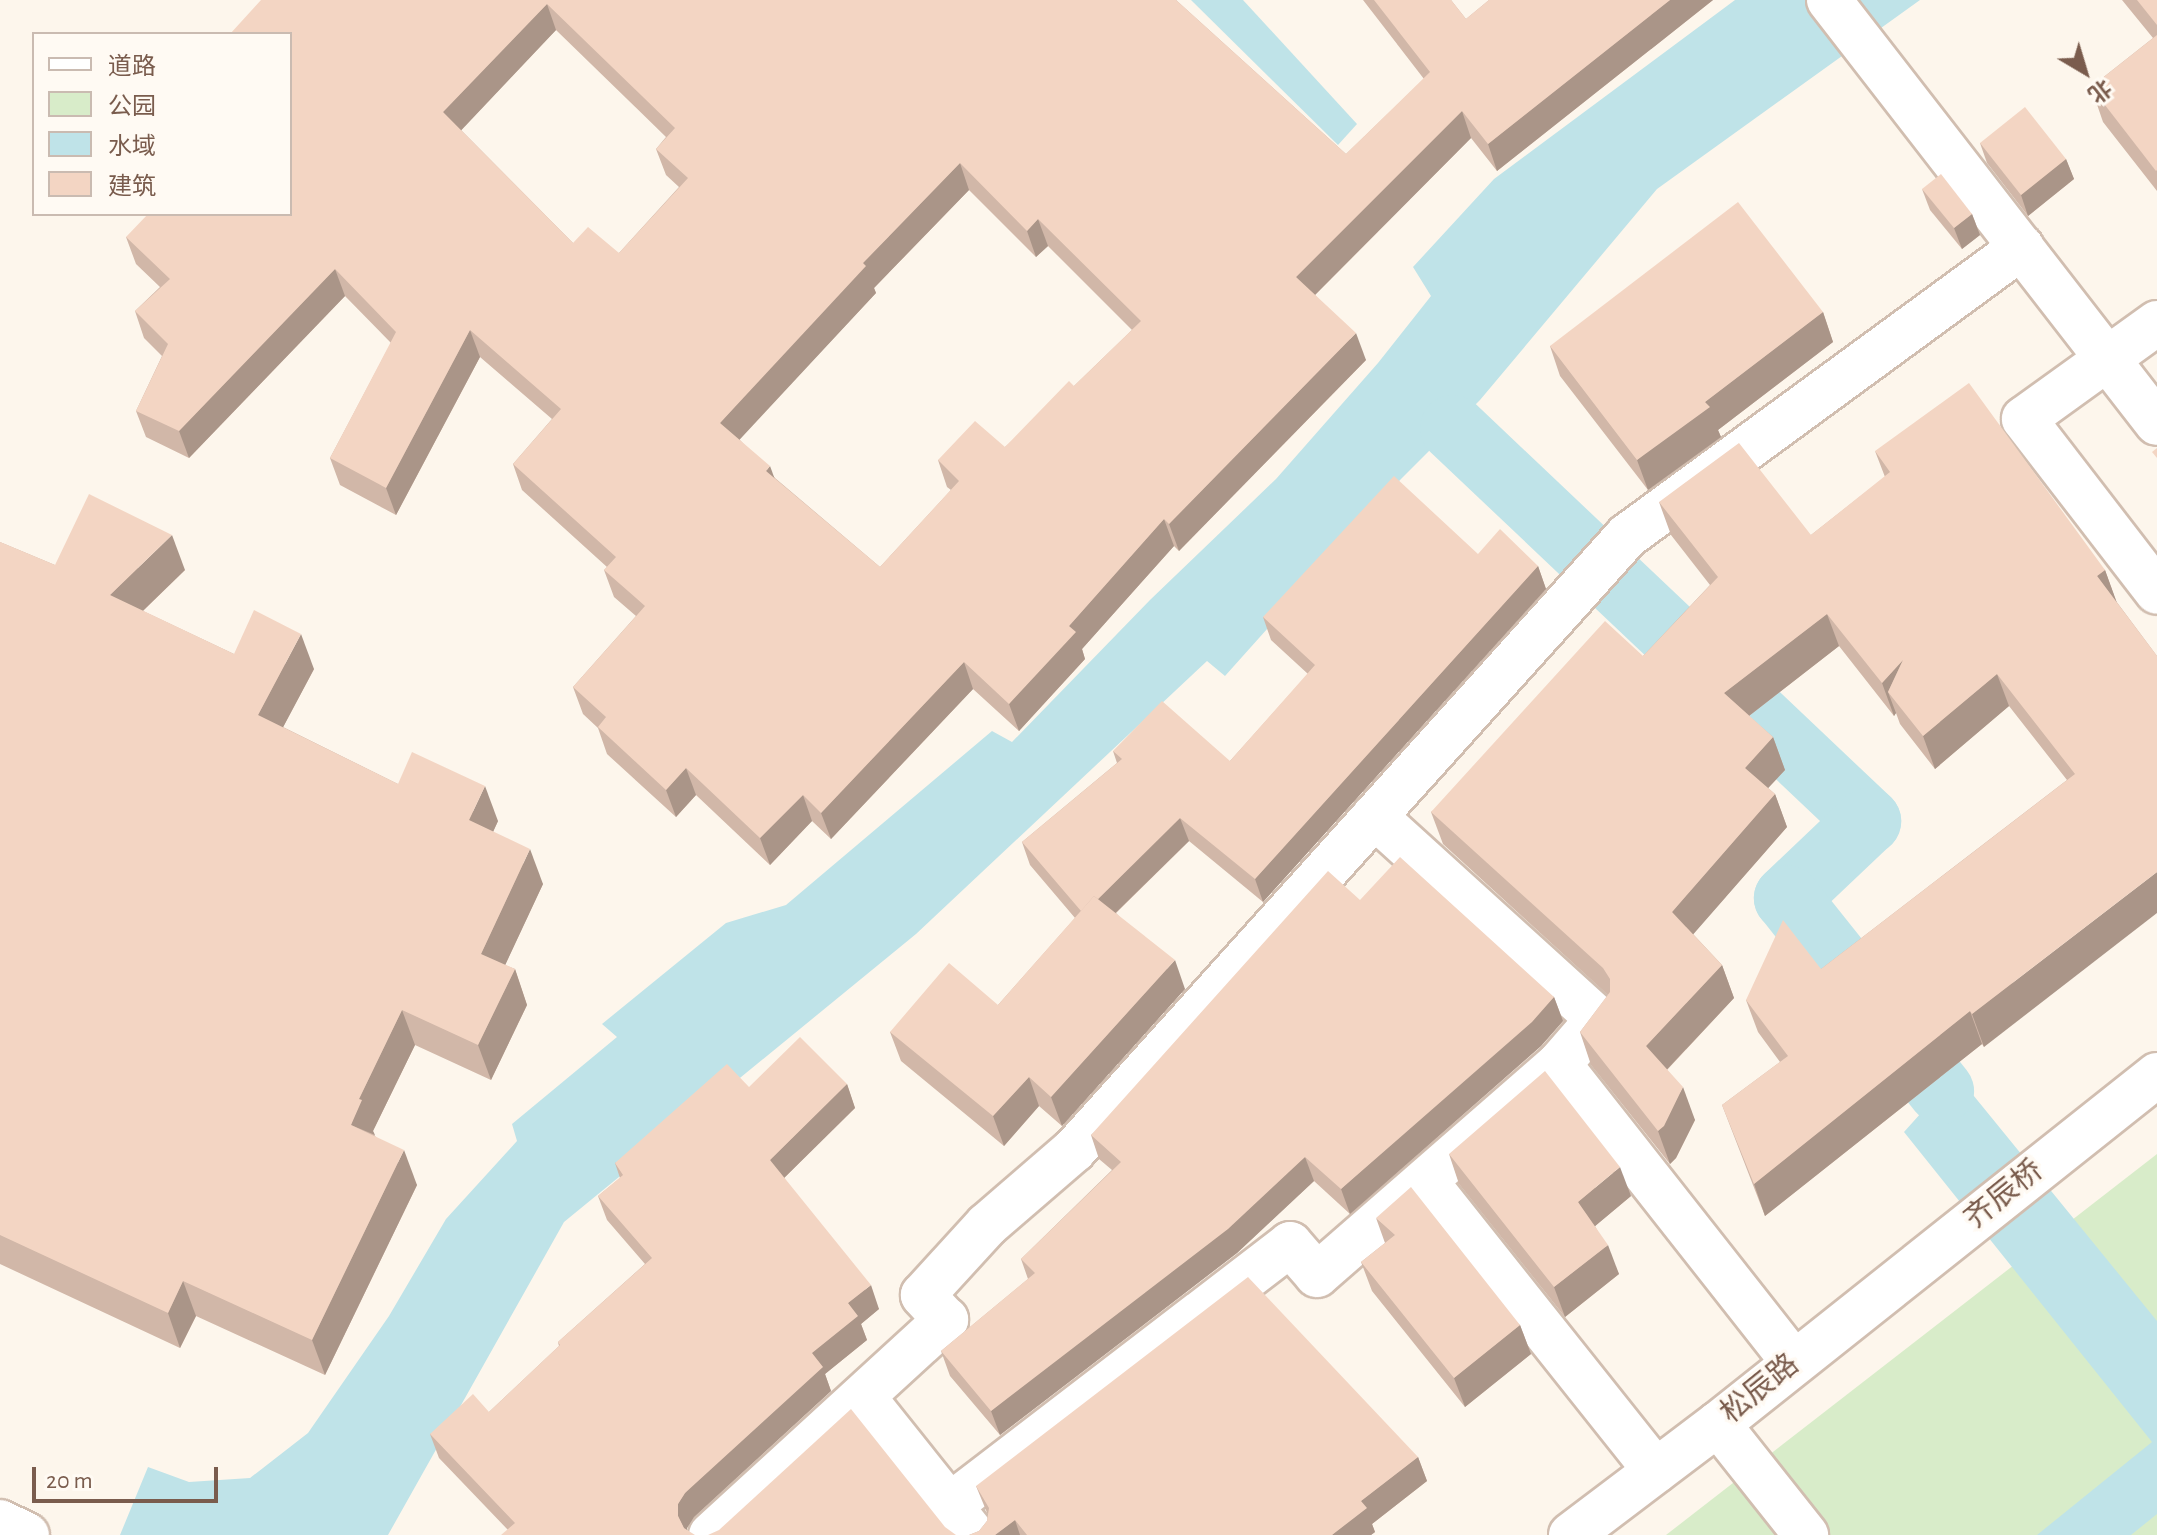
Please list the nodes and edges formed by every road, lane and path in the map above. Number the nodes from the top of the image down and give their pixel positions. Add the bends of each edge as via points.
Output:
1 (1829, 0) edge
2 (2022, 247) junction
3 (2157, 323) edge
4 (2109, 360) junction
5 (2157, 423) edge
6 (2157, 592) edge
7 (1374, 816) junction
8 (1559, 1064) junction
9 (2157, 1075) edge
10 (1426, 1182) junction
11 (1947, 1241) joint
12 (1793, 1361) junction
13 (863, 1397) junction
14 (1718, 1424) junction
15 (1656, 1471) junction
16 (961, 1520) edge
17 (0, 1522) edge
18 (27, 1535) edge
19 (711, 1535) edge
20 (1571, 1535) edge
21 (1806, 1535) edge

1 - 2 street
2 - 4 street
2 - 7 street via 1627,536
3 - 4 street
4 - 5 street
4 - 6 street via 2024,419
7 - 8 street via 1598,1019
7 - 13 street via 1074,1150 987,1225 923,1295 946,1320
8 - 10 street
8 - 12 street
9 - 11 street, 齐辰桥
10 - 15 street
10 - 16 street via 1317,1275 1290,1244
11 - 12 street, 松辰路
12 - 14 street, 松辰路
13 - 16 street
13 - 19 street
14 - 15 street, 松辰路
14 - 21 street
15 - 20 street, 松辰路
17 - 18 street

